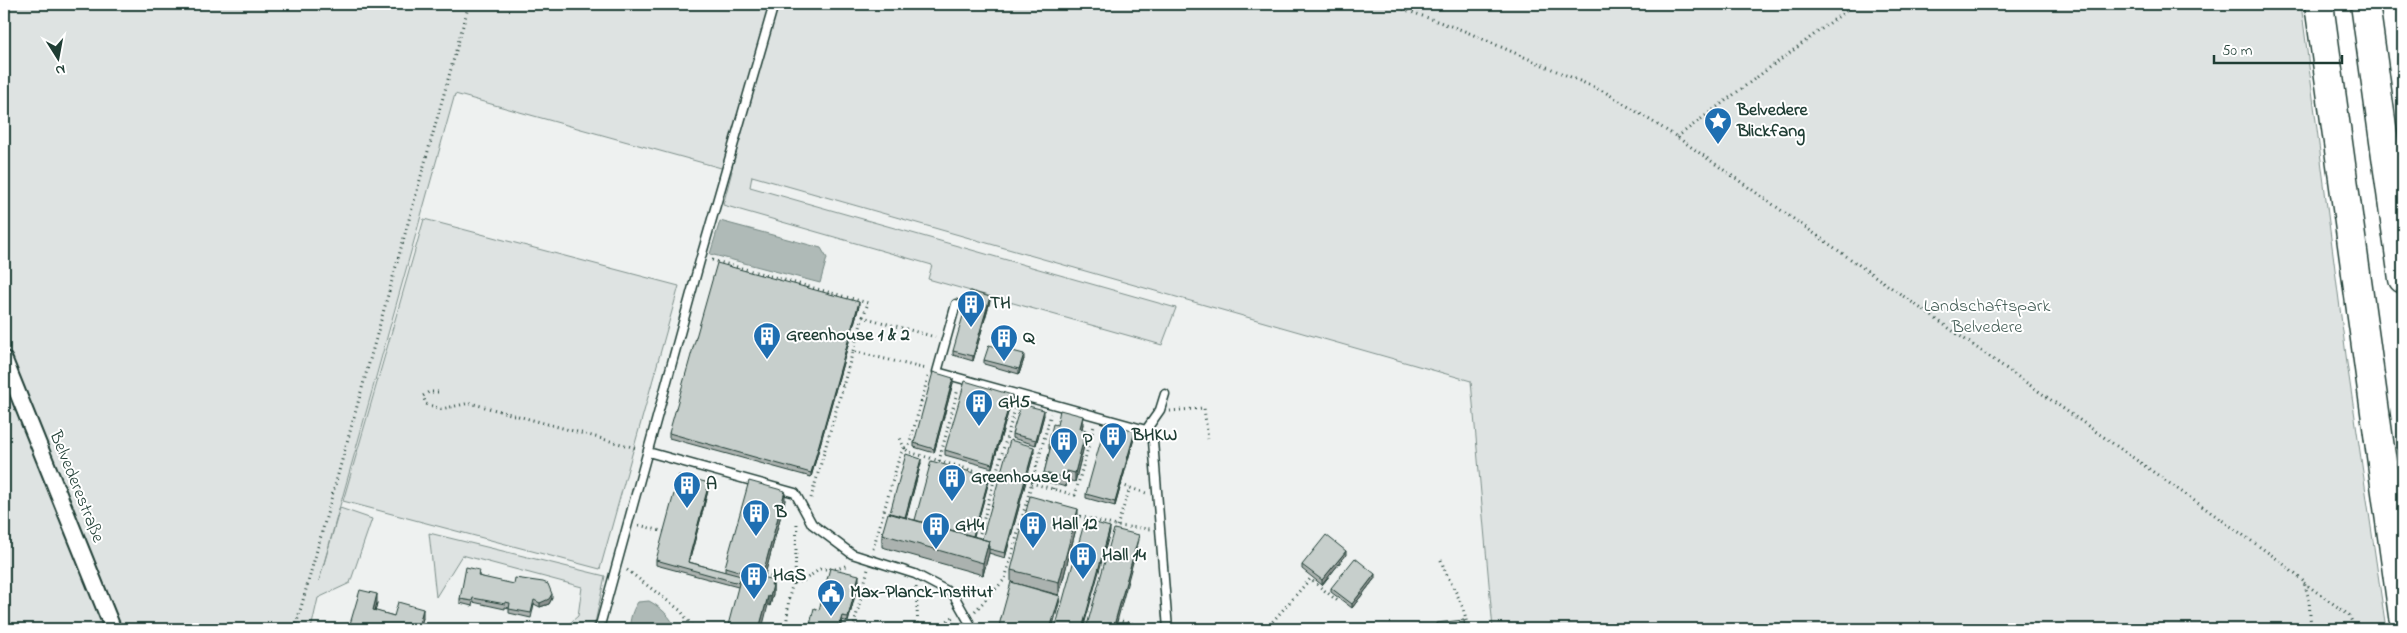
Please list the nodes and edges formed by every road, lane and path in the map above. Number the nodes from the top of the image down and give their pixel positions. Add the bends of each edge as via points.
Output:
1 (469, 4) edge
2 (774, 4) edge
3 (1389, 4) edge
4 (1855, 4) edge
5 (2319, 4) edge
6 (2365, 4) edge
7 (1677, 137) junction
8 (701, 257) junction
9 (2403, 278) edge
10 (956, 304) dead end
11 (863, 318) junction
12 (946, 340) junction
13 (853, 351) junction
14 (4, 359) edge
15 (961, 378) junction
16 (837, 384) edge
17 (844, 386) junction
18 (438, 392) dead end
19 (1165, 394) dead end
20 (1019, 395) junction
21 (1053, 405) junction
22 (1160, 410) junction
23 (1097, 416) junction
24 (1146, 430) junction
25 (900, 438) dead end
26 (1208, 439) dead end
27 (1044, 440) junction
28 (1051, 442) edge
29 (904, 448) junction
30 (818, 451) edge
31 (648, 452) junction
32 (825, 453) junction
33 (939, 461) junction
34 (995, 477) junction
35 (1031, 483) junction
36 (1054, 484) edge
37 (1122, 485) edge
38 (1130, 488) junction
39 (1052, 489) junction
40 (1156, 495) junction
41 (1026, 503) junction
42 (1035, 506) edge
43 (804, 508) junction
44 (1072, 515) edge
45 (629, 522) junction
46 (1117, 526) junction
47 (1160, 530) junction
48 (665, 532) edge
49 (977, 543) edge
50 (852, 554) junction
51 (870, 559) junction
52 (1441, 560) dead end
53 (618, 563) junction
54 (848, 567) junction
55 (915, 574) junction
56 (765, 575) edge
57 (844, 576) edge
58 (2304, 582) junction
59 (793, 583) junction
60 (1339, 602) dead end
61 (2403, 616) edge
62 (966, 617) junction
63 (1117, 620) edge
64 (1124, 622) junction
65 (113, 629) edge
66 (295, 629) edge
67 (599, 629) edge
68 (694, 629) edge
69 (786, 629) edge
70 (853, 629) edge
71 (918, 629) edge
72 (935, 629) edge
73 (973, 629) edge
74 (1122, 629) edge
75 (1154, 629) edge
76 (1168, 629) edge
77 (1264, 629) edge
78 (1467, 629) edge
79 (2311, 629) edge
80 (2356, 629) edge

1 - 66 path
2 - 8 lane
3 - 7 path via 1462,30 1605,92
4 - 7 path
5 - 61 highway
6 - 9 highway
7 - 58 path via 2280,561
8 - 11 path via 868,302
8 - 31 lane
10 - 12 lane
11 - 12 path
11 - 13 path
12 - 15 lane via 937,372
13 - 17 path
13 - 29 path via 930,370 909,446
14 - 65 street, Belvederestraße
15 - 20 lane
15 - 33 path
16 - 17 path
17 - 32 path
18 - 31 path via 424,396 426,404 442,409 470,403
19 - 22 lane
20 - 21 lane
20 - 34 path
21 - 23 lane
21 - 27 path
22 - 24 lane
22 - 26 path via 1175,412 1204,408
23 - 24 lane
23 - 39 path via 1075,495
24 - 40 lane via 1153,441
25 - 29 path
27 - 28 path
27 - 35 path
29 - 33 path
29 - 51 path
30 - 32 path
31 - 43 lane via 795,493
31 - 45 lane
32 - 43 path via 813,494
33 - 34 path
34 - 49 path
35 - 39 path
35 - 41 path
36 - 39 path
37 - 38 path
38 - 40 path
38 - 46 path
40 - 47 lane
41 - 42 path
41 - 62 path via 1005,578 979,609
43 - 50 lane via 812,524
43 - 59 path via 797,522
44 - 46 path
45 - 48 path
45 - 53 lane
46 - 47 path
47 - 76 lane
50 - 51 lane
50 - 54 path
51 - 55 lane
51 - 70 path
52 - 78 path via 1461,599
53 - 67 lane
53 - 68 path via 681,611
54 - 57 path
54 - 59 path via 820,569 803,581
55 - 62 lane via 953,594
55 - 71 path
56 - 59 path
58 - 79 path
58 - 80 path via 2349,615
59 - 69 path
60 - 77 path via 1310,579
62 - 72 path via 955,615
62 - 73 lane
63 - 64 path
64 - 74 path
64 - 75 path

